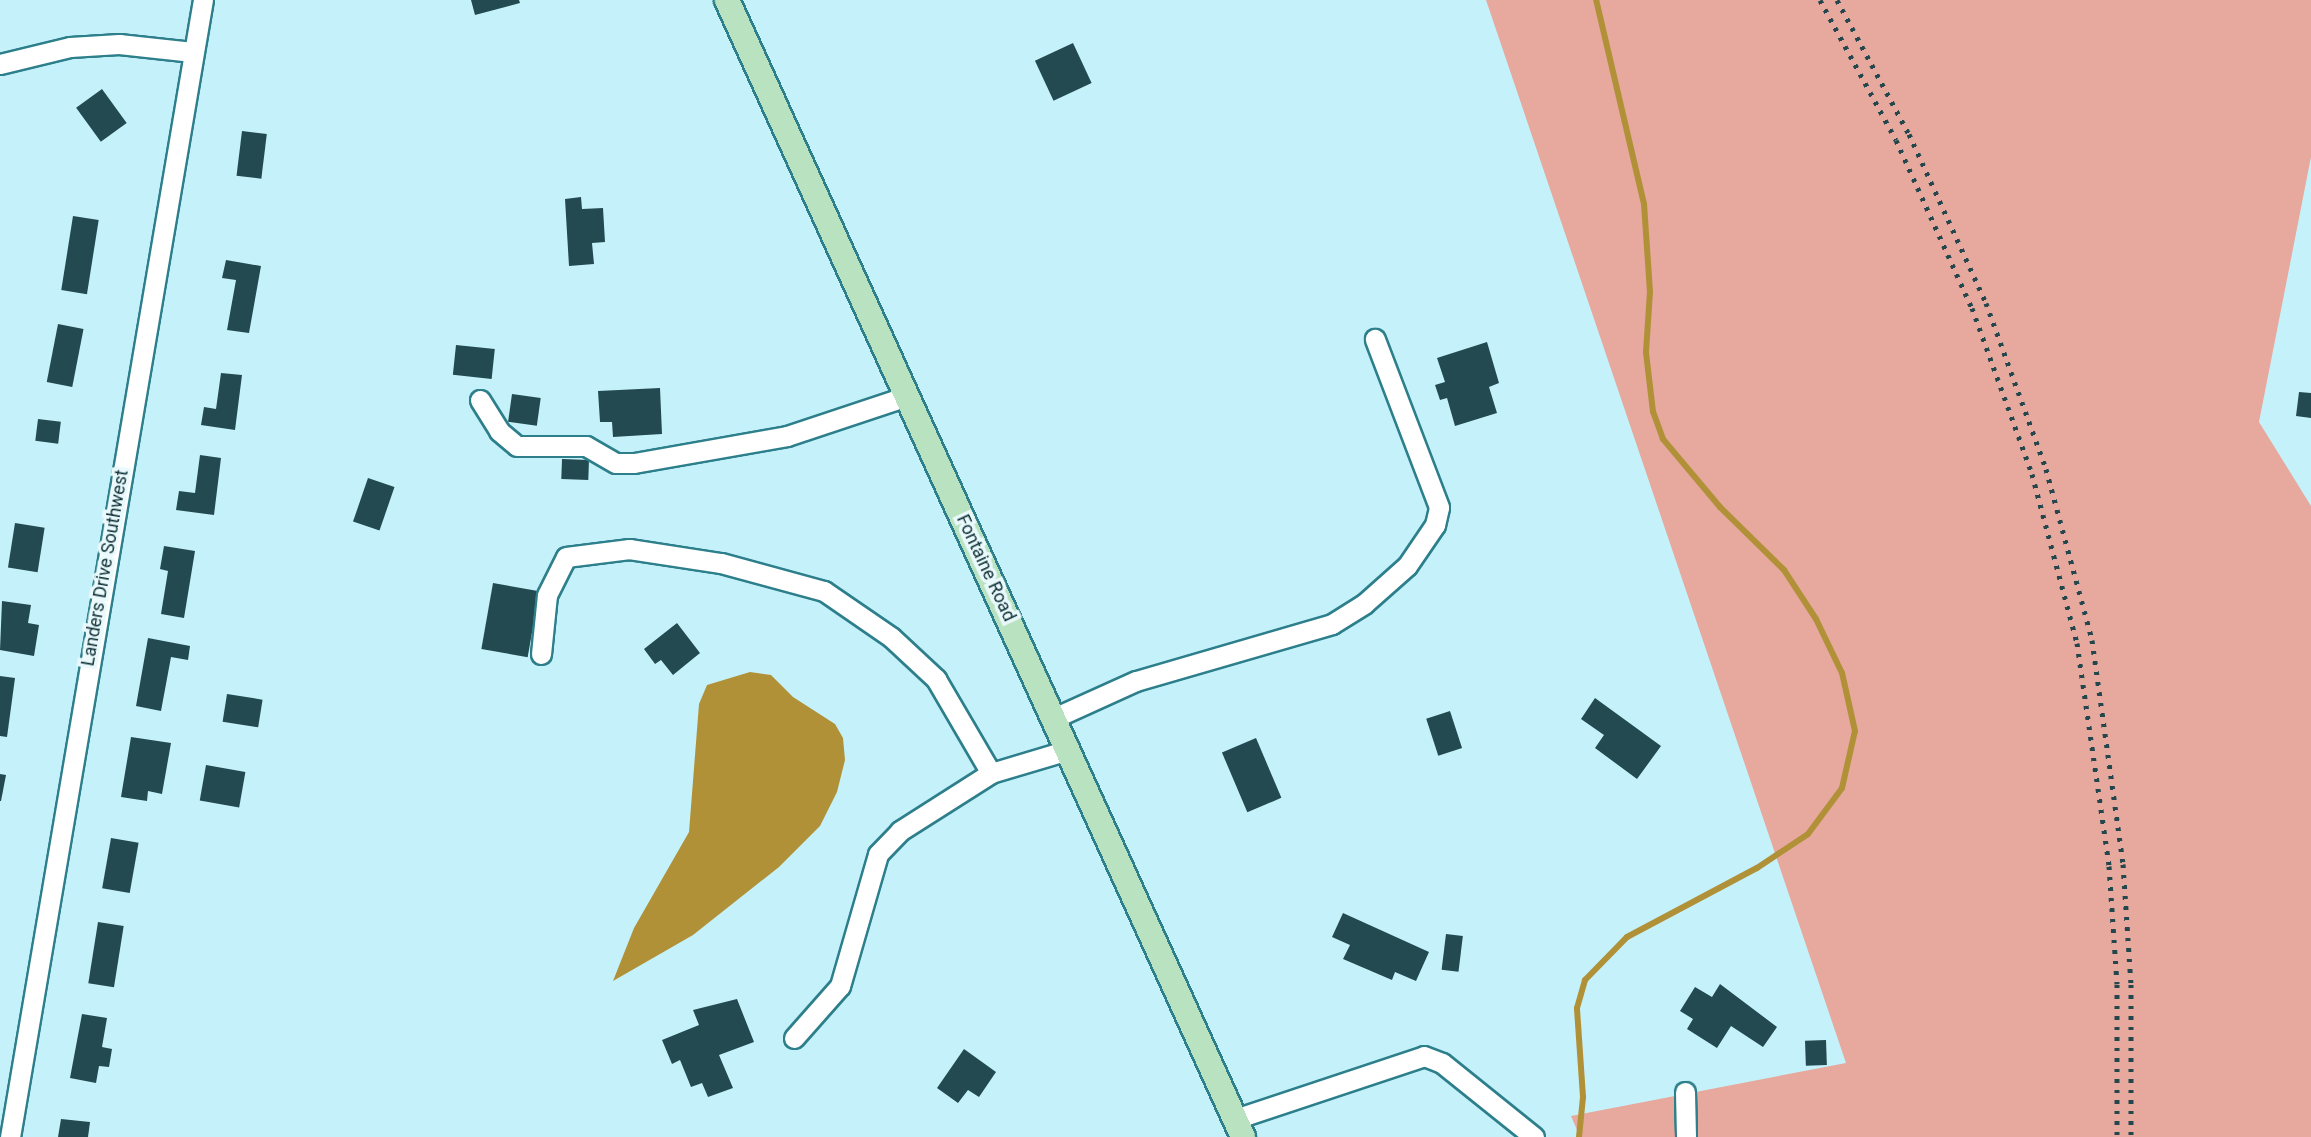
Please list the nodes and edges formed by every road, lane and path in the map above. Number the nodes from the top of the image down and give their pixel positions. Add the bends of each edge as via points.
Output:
1 (203, 0) edge
2 (727, 0) edge
3 (193, 52) junction
4 (0, 64) edge
5 (1375, 339) dead end
6 (907, 396) junction
7 (480, 400) dead end
8 (541, 654) dead end
9 (1054, 718) junction
10 (1068, 750) junction
11 (990, 773) junction
12 (794, 1038) dead end
13 (1685, 1092) dead end
14 (1239, 1128) edge
15 (10, 1137) edge
16 (1534, 1137) edge
17 (1686, 1137) edge

1 - 3 street, Landers Drive Southwest
2 - 6 main road, Fontaine Road
3 - 4 street via 118,44 70,47
3 - 15 street, Landers Drive Southwest
5 - 9 street via 1439,507 1435,525 1408,566 1364,604 1332,624 1156,674
6 - 7 street via 787,436 634,463 616,463 586,446 517,446 499,431
6 - 9 main road, Fontaine Road
8 - 11 street via 547,596 565,557 629,549 721,563 824,591 891,637 936,678
9 - 10 main road, Fontaine Road
10 - 11 street
10 - 14 main road, Fontaine Road
11 - 12 street via 900,831 878,854 840,986
13 - 17 street
14 - 16 street via 1424,1056 1442,1063

